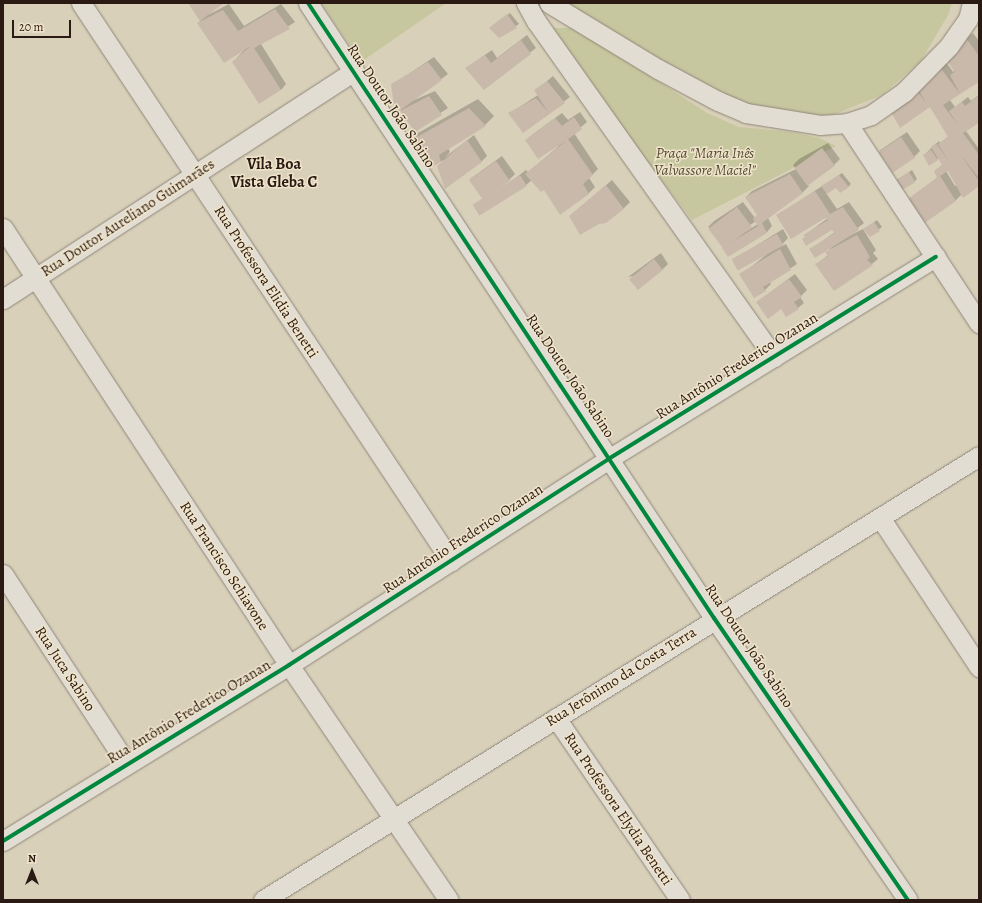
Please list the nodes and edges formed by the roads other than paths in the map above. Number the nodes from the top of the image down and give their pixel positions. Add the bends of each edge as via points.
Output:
1 (81, 3) edge
2 (308, 3) edge
3 (526, 3) edge
4 (549, 3) edge
5 (972, 3) edge
6 (354, 71) junction
7 (847, 123) junction
8 (196, 176) junction
9 (3, 228) edge
10 (936, 257) junction
11 (36, 277) junction
12 (3, 299) edge
13 (979, 323) edge
14 (774, 357) junction
15 (979, 456) edge
16 (610, 458) junction
17 (881, 519) junction
18 (451, 561) junction
19 (3, 574) edge
20 (714, 618) junction
21 (289, 665) junction
22 (979, 667) edge
23 (556, 718) junction
24 (127, 764) junction
25 (394, 819) junction
26 (3, 841) edge
27 (263, 900) edge
28 (449, 900) edge
29 (680, 900) edge
30 (908, 900) edge

1 - 8 street, Rua Professora Elidia Benetti
2 - 6 street, Rua Doutor João Sabino
3 - 14 street via 536,21
4 - 7 street via 658,69 746,113 820,125
5 - 7 street via 968,19 949,46 904,92 871,115
6 - 8 street, Rua Doutor Aureliano Guimarães
6 - 16 street, Rua Doutor João Sabino
7 - 10 street
8 - 11 street, Rua Doutor Aureliano Guimarães
8 - 18 street, Rua Professora Elidia Benetti
9 - 11 street, Rua Francisco Schiavone
10 - 13 street
10 - 14 street, Rua Antônio Frederico Ozanan
11 - 12 street, Rua Doutor Aureliano Guimarães
11 - 21 street, Rua Francisco Schiavone
14 - 16 street, Rua Antônio Frederico Ozanan
15 - 17 street, Rua Jerônimo da Costa Terra
16 - 18 street, Rua Antônio Frederico Ozanan
16 - 20 street, Rua Doutor João Sabino
17 - 20 street, Rua Jerônimo da Costa Terra
17 - 22 street
18 - 21 street, Rua Antônio Frederico Ozanan
19 - 24 street, Rua Juca Sabino
20 - 23 street, Rua Jerônimo da Costa Terra
20 - 30 street, Rua Doutor João Sabino
21 - 24 street, Rua Antônio Frederico Ozanan
21 - 25 street, Rua Francisco Schiavone
23 - 25 street, Rua Jerônimo da Costa Terra
23 - 29 street, Rua Professora Elydia Benetti
24 - 26 street, Rua Antônio Frederico Ozanan
25 - 27 street, Rua Jerônimo da Costa Terra
25 - 28 street, Rua Francisco Schiavone

